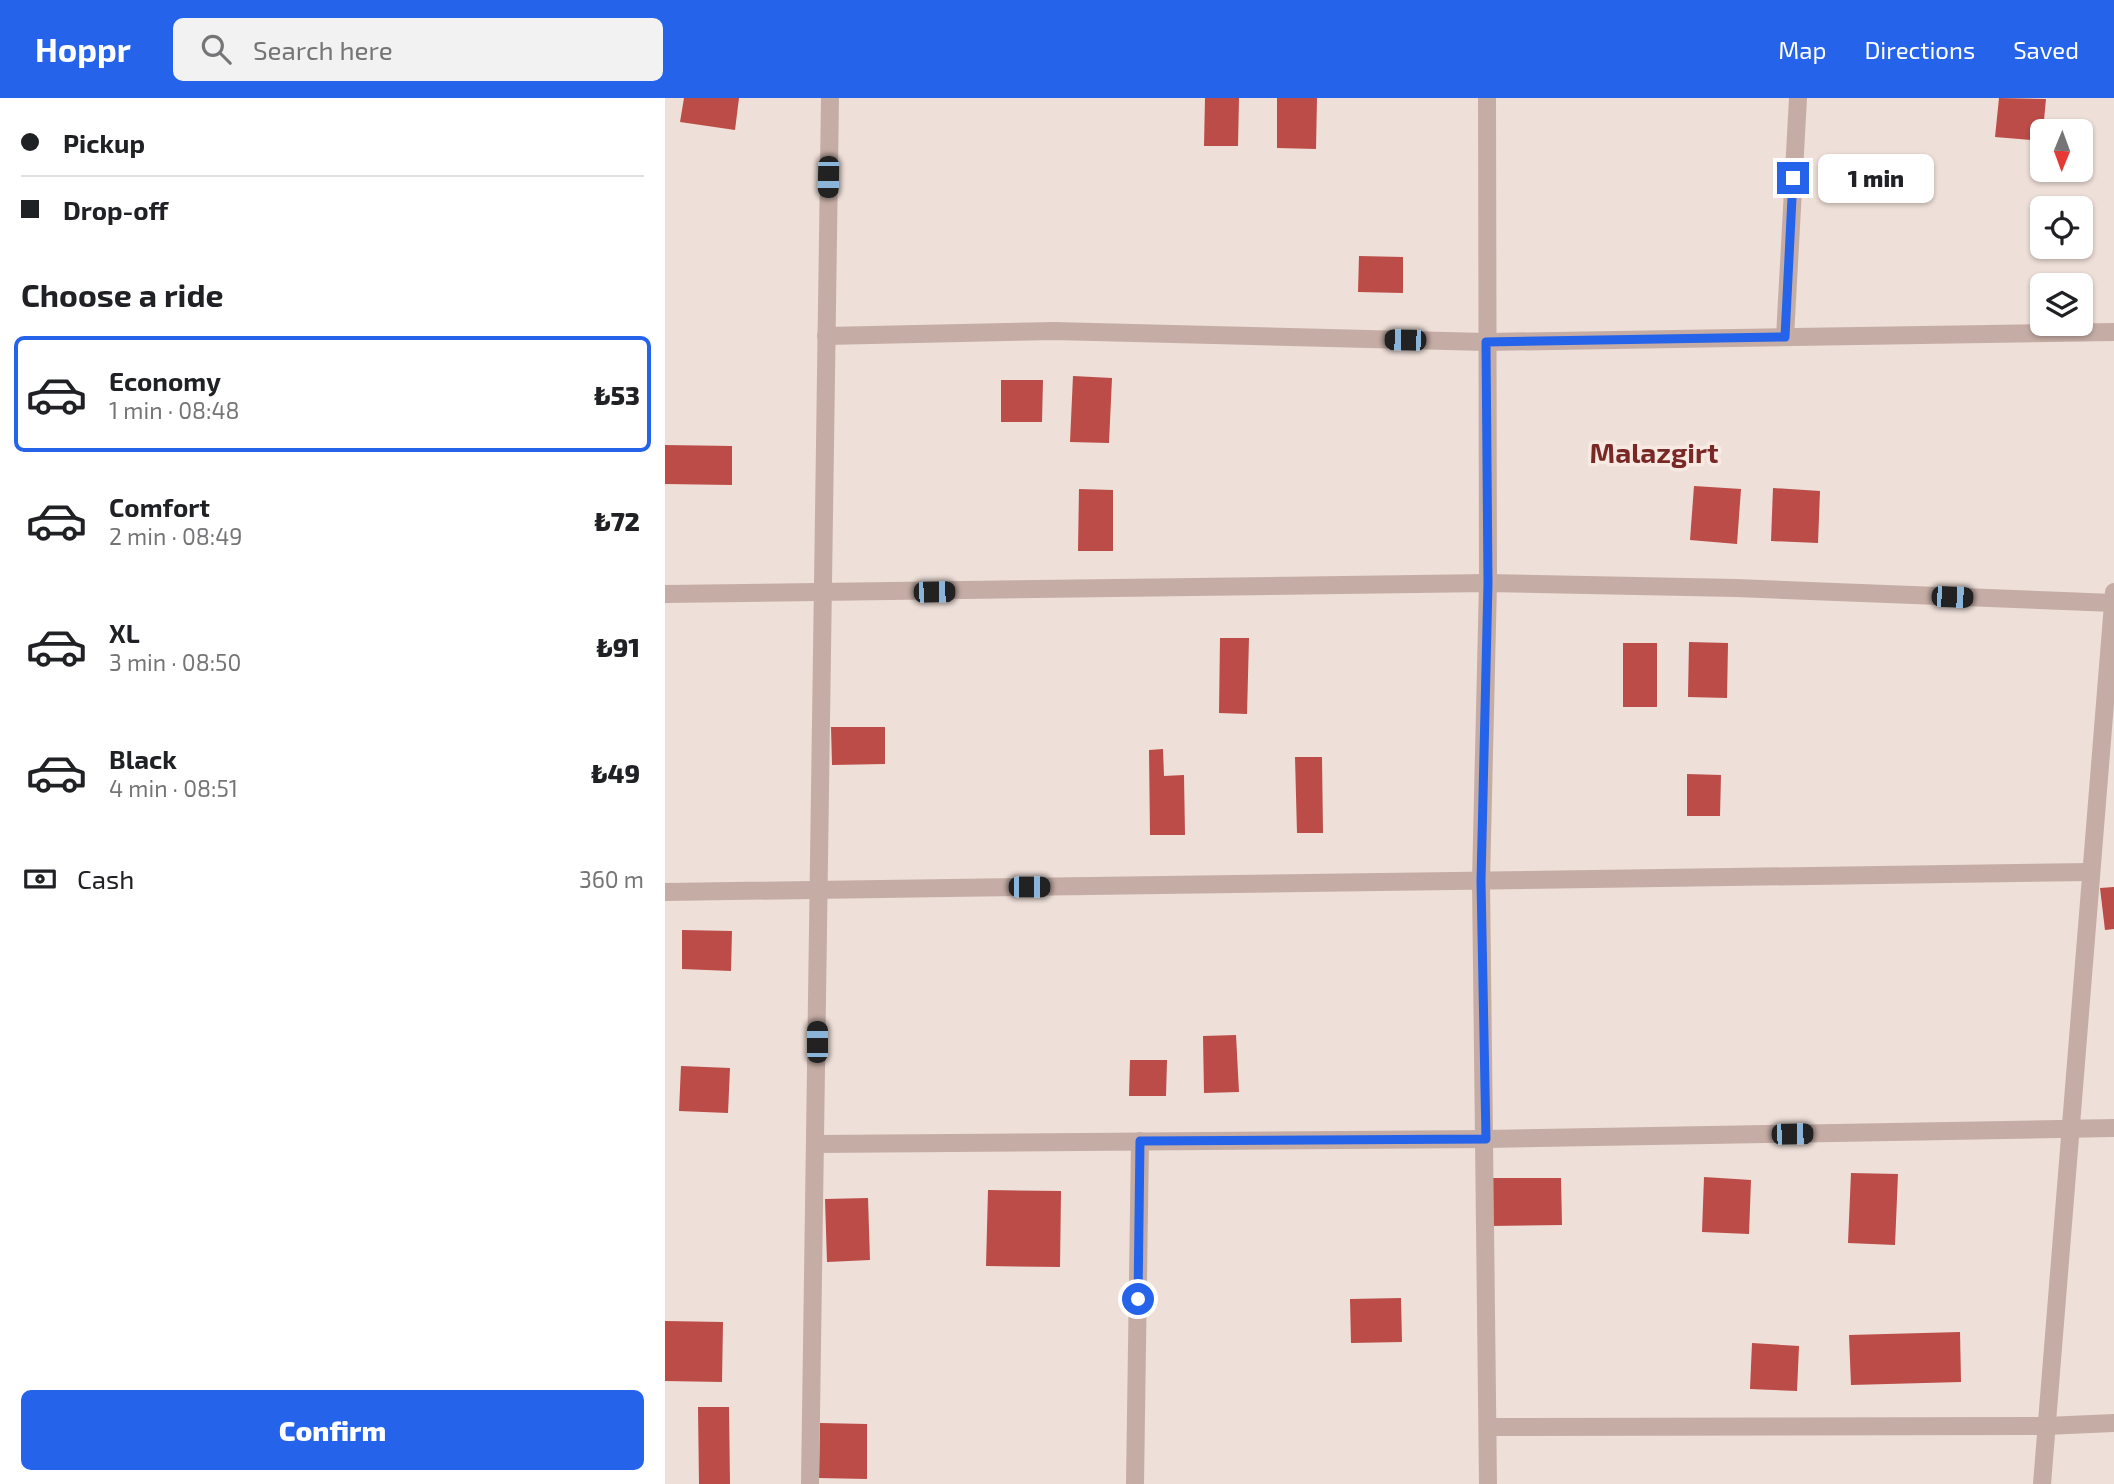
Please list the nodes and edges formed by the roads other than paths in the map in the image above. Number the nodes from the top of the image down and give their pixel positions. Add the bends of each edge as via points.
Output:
1 (830, 98) edge
2 (1487, 98) edge
3 (1798, 98) edge
4 (2114, 332) edge
5 (826, 336) junction
6 (1785, 337) junction
7 (1486, 342) junction
8 (1488, 583) junction
9 (2114, 592) edge
10 (823, 593) junction
11 (665, 594) edge
12 (2113, 603) edge
13 (2106, 780) edge
14 (2090, 872) junction
15 (1481, 881) junction
16 (818, 889) junction
17 (665, 892) edge
18 (2114, 1128) edge
19 (2071, 1129) junction
20 (1486, 1139) junction
21 (1140, 1141) junction
22 (816, 1144) junction
23 (2114, 1423) edge
24 (2046, 1426) junction
25 (1488, 1427) junction
26 (810, 1484) edge
27 (1135, 1484) edge
28 (1488, 1484) edge
29 (2042, 1484) edge

1 - 5 street
2 - 7 street
3 - 6 street
4 - 6 street
5 - 7 street via 1054,331
5 - 10 street
6 - 7 street
7 - 8 street
8 - 10 street
8 - 12 street
8 - 15 street
9 - 12 street
10 - 11 street
10 - 16 street
12 - 13 street
13 - 14 street
14 - 15 street
14 - 19 street
15 - 16 street
15 - 20 street
16 - 17 street
16 - 22 street
18 - 19 street
19 - 20 street
19 - 24 street
20 - 21 street
20 - 25 street
21 - 22 street
21 - 27 street
22 - 26 street
23 - 24 street
24 - 25 street
24 - 29 street
25 - 28 street

